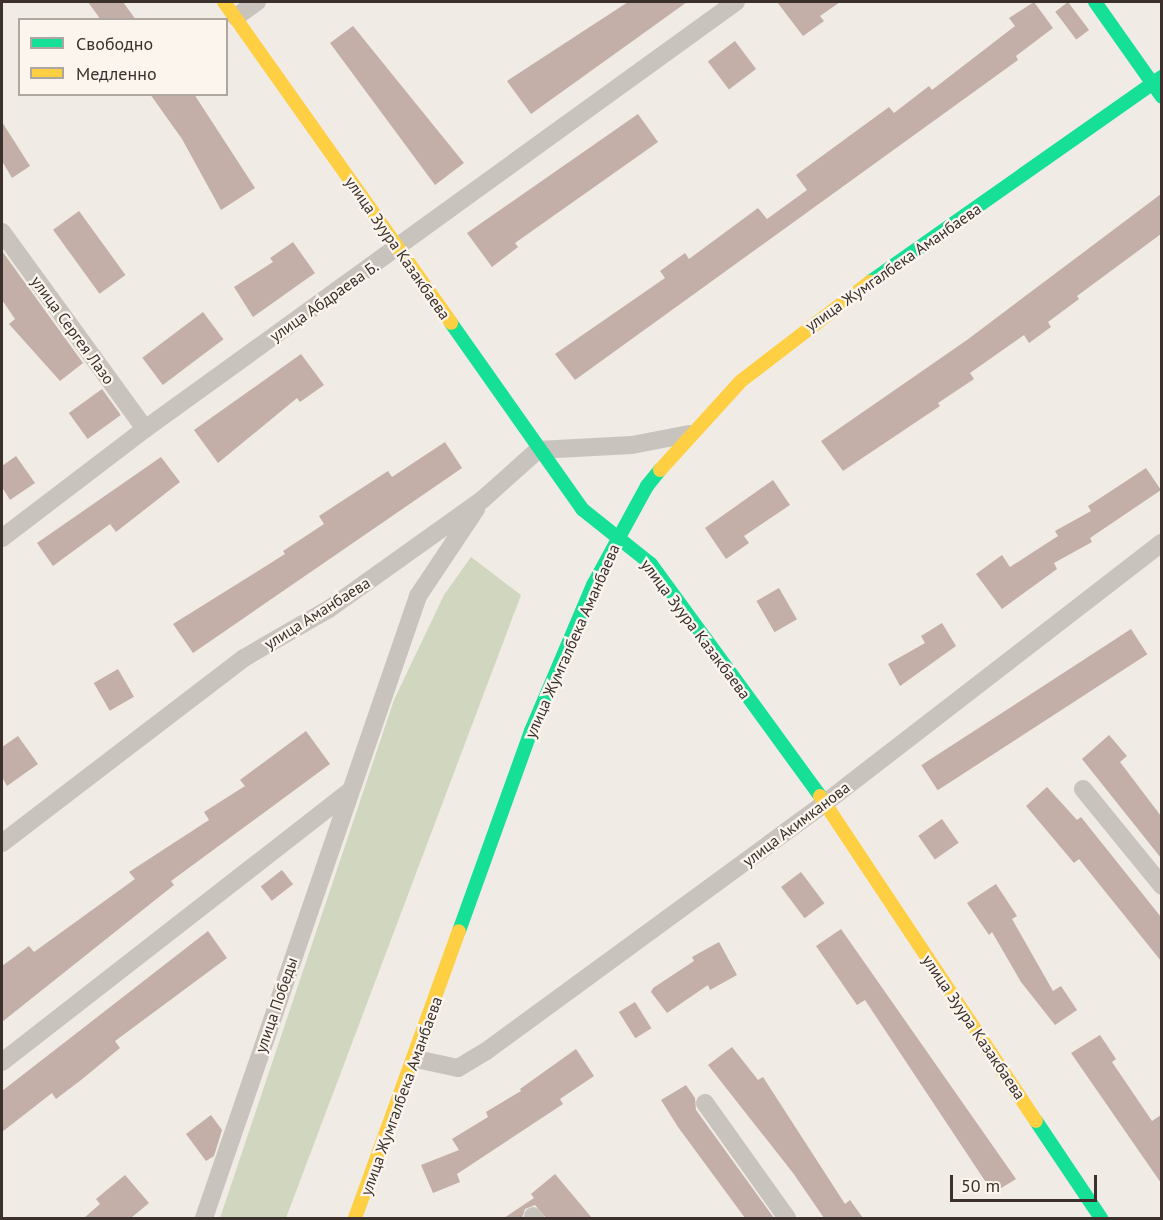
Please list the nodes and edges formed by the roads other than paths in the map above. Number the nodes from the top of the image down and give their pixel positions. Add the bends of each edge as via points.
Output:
1 (224, 2) edge
2 (257, 2) edge
3 (736, 2) edge
4 (1095, 2) edge
5 (236, 18) junction
6 (1157, 81) edge
7 (1161, 97) edge
8 (3, 237) edge
9 (399, 248) junction
10 (145, 429) junction
11 (689, 434) junction
12 (538, 450) junction
13 (482, 500) junction
14 (618, 536) junction
15 (2, 538) edge
16 (1161, 543) edge
17 (1083, 789) dead end
18 (349, 792) junction
19 (825, 803) junction
20 (2, 843) edge
21 (1161, 886) edge
22 (416, 1059) junction
23 (2, 1062) edge
24 (705, 1103) dead end
25 (204, 1218) edge
26 (355, 1218) edge
27 (787, 1218) edge
28 (1101, 1218) edge

1 - 5 street, улица Зуура Казакбаева
2 - 5 street
3 - 9 street, улица Абдраева Б.
4 - 6 street
5 - 9 street, улица Зуура Казакбаева
6 - 7 street
6 - 11 street, улица Жумгалбека Аманбаева via 814,322 741,381
8 - 10 street, улица Сергея Лазо
9 - 10 street, улица Абдраева Б.
9 - 12 street, улица Зуура Казакбаева
10 - 15 street, улица Абдраева Б.
11 - 12 street via 632,445
11 - 14 street, улица Жумгалбека Аманбаева via 647,486
12 - 13 street, улица Аманбаева
12 - 14 street, улица Зуура Казакбаева via 582,509
13 - 18 street, улица Победы via 418,596
13 - 20 street, улица Аманбаева via 329,609 244,658
14 - 19 street, улица Зуура Казакбаева via 651,564
14 - 22 street, улица Жумгалбека Аманбаева via 531,730
16 - 19 street, улица Акимканова
17 - 21 street
18 - 23 street
18 - 25 street, улица Победы
19 - 22 street, улица Акимканова via 485,1052 458,1068
19 - 28 street, улица Зуура Казакбаева
22 - 26 street, улица Жумгалбека Аманбаева
24 - 27 street

